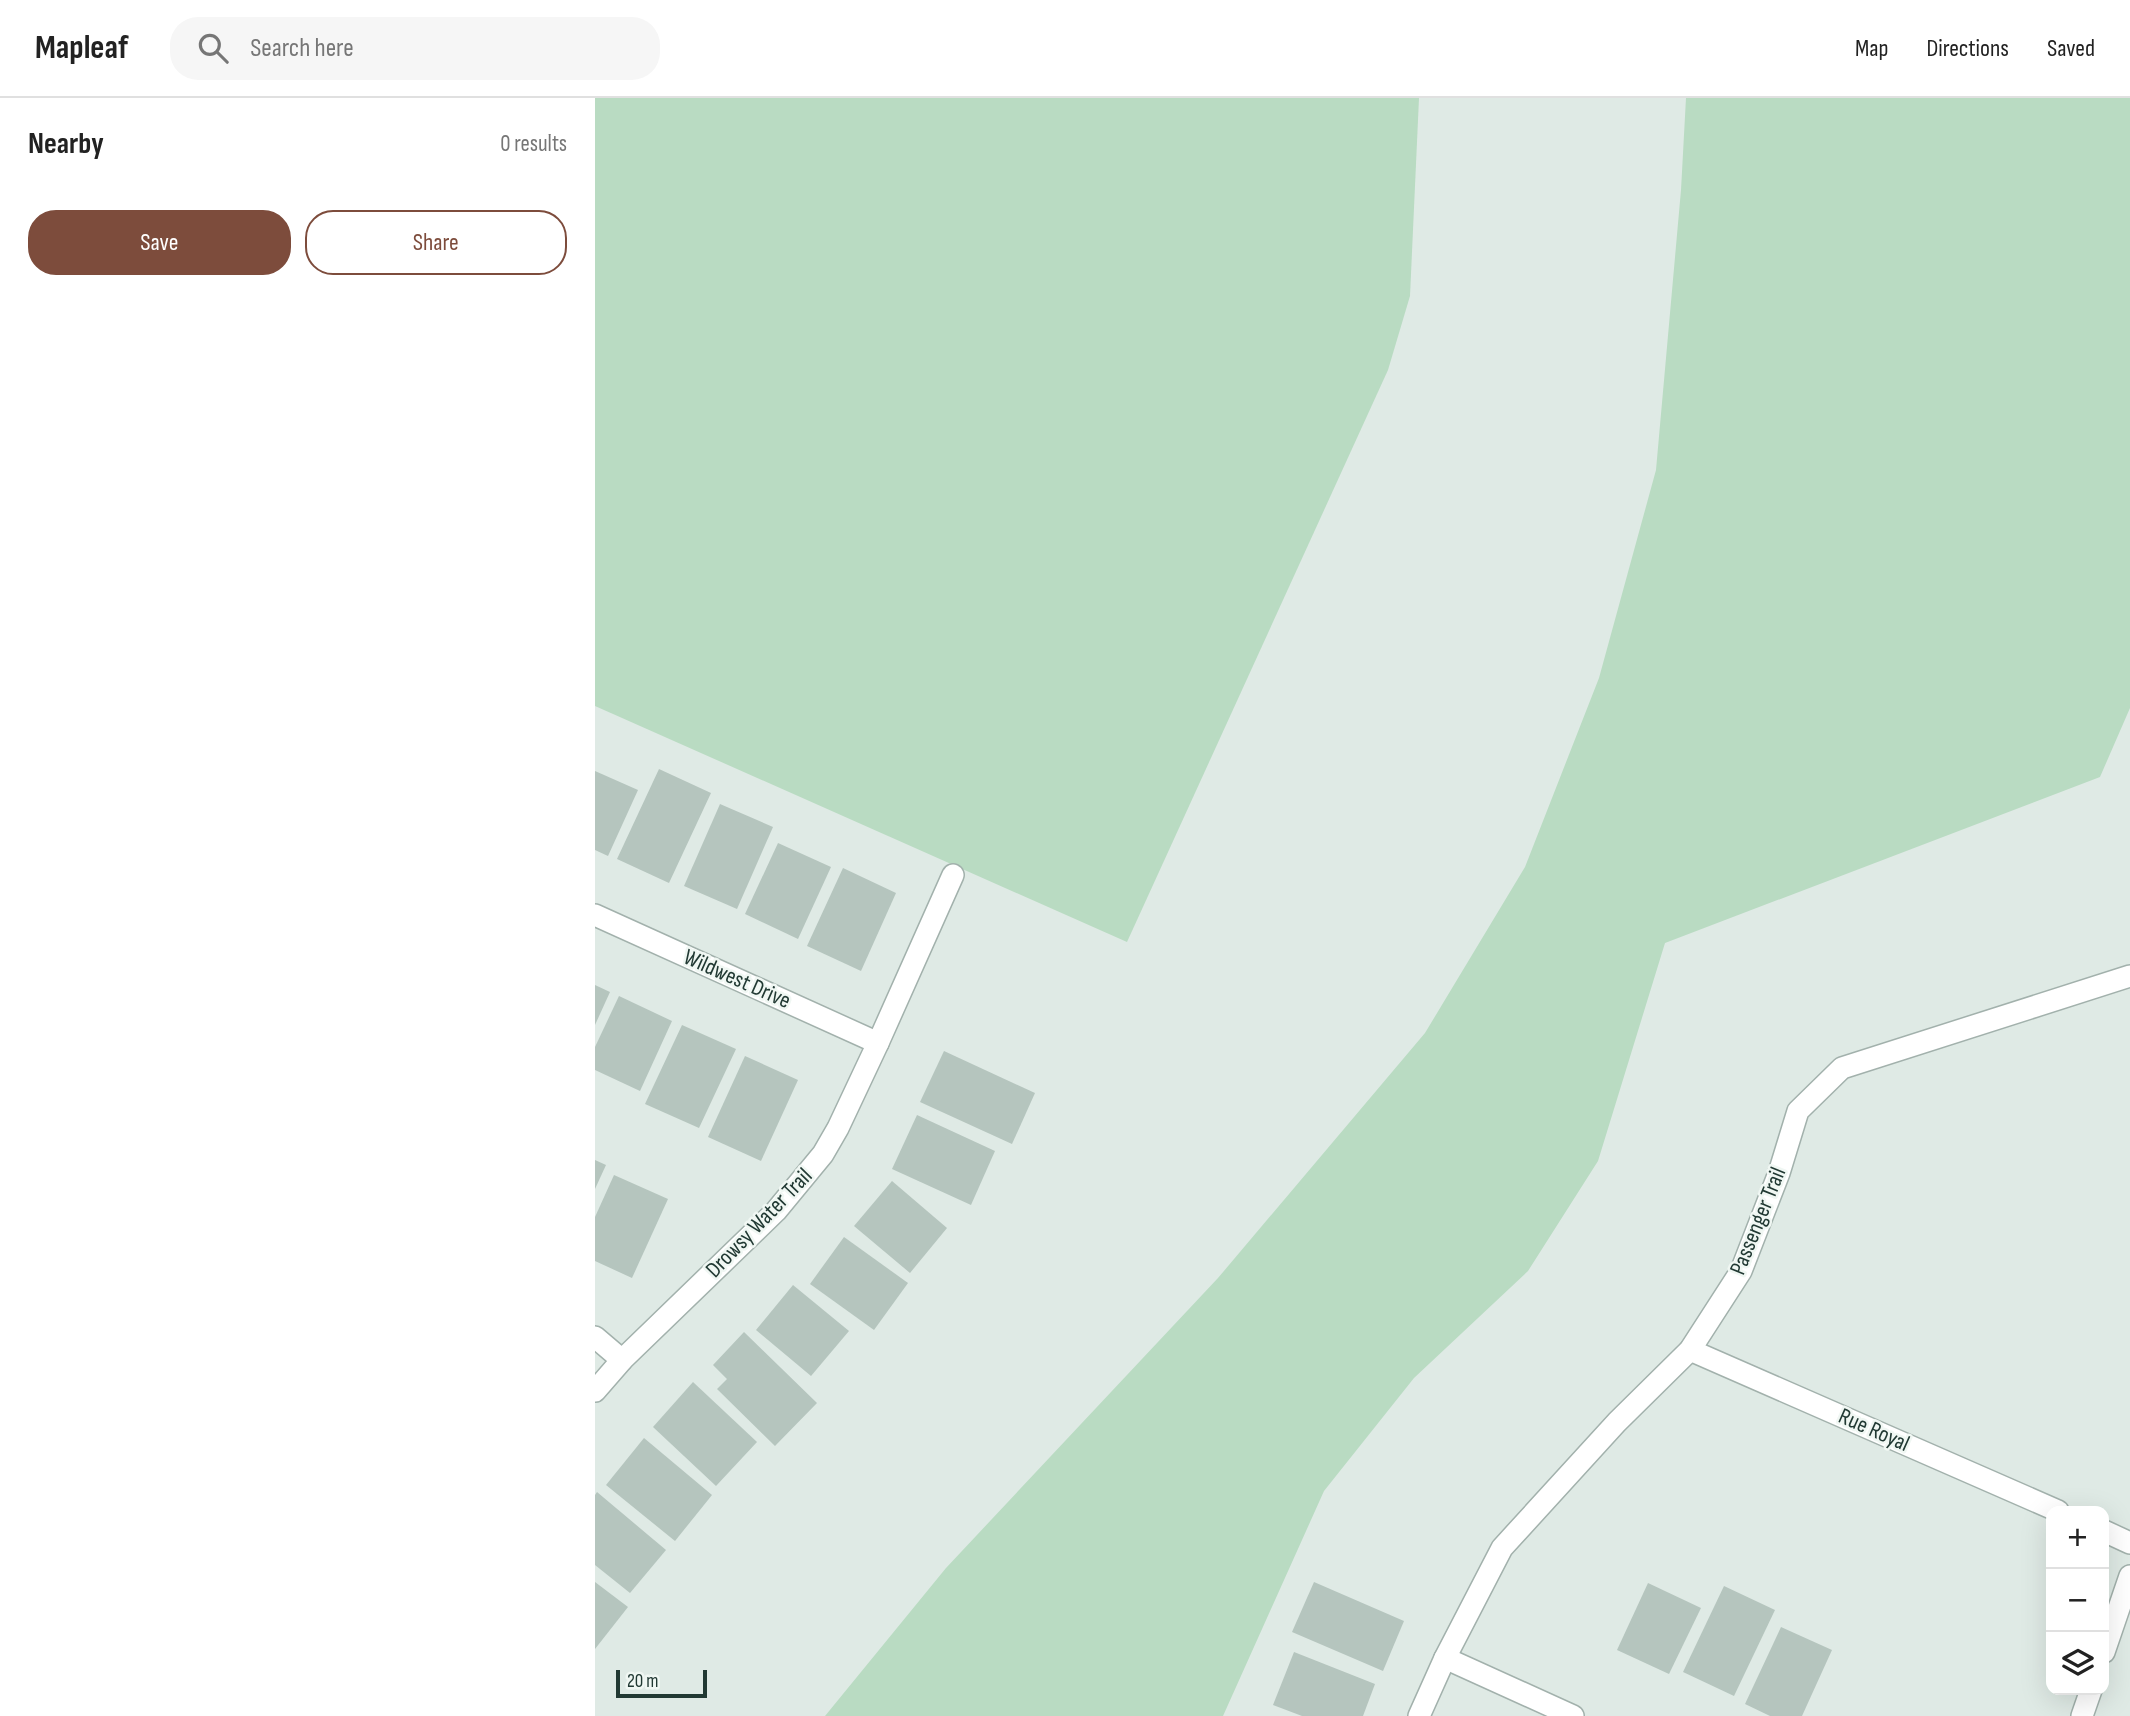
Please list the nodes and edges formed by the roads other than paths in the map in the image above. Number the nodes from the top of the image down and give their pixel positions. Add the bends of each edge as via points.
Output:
1 (953, 875) dead end
2 (595, 915) edge
3 (2130, 976) edge
4 (878, 1042) junction
5 (595, 1337) edge
6 (1690, 1350) junction
7 (622, 1360) junction
8 (595, 1391) edge
9 (2047, 1506) edge
10 (2109, 1533) edge
11 (2130, 1543) edge
12 (2130, 1576) edge
13 (2109, 1637) edge
14 (1445, 1658) junction
15 (2089, 1695) edge
16 (1419, 1716) edge
17 (1573, 1716) edge
18 (2082, 1716) edge

1 - 4 street, Drowsy Water Trail
2 - 4 street, Wildwest Drive
3 - 6 street, Passenger Trail via 1842,1068 1798,1111 1741,1271
4 - 7 street, Drowsy Water Trail via 838,1128 804,1179
5 - 7 street
6 - 9 street, Rue Royal
6 - 14 street, Passenger Trail via 1502,1548
7 - 8 street, Drowsy Water Trail
10 - 11 street
12 - 13 street
14 - 16 street, Passenger Trail
14 - 17 street
15 - 18 street

